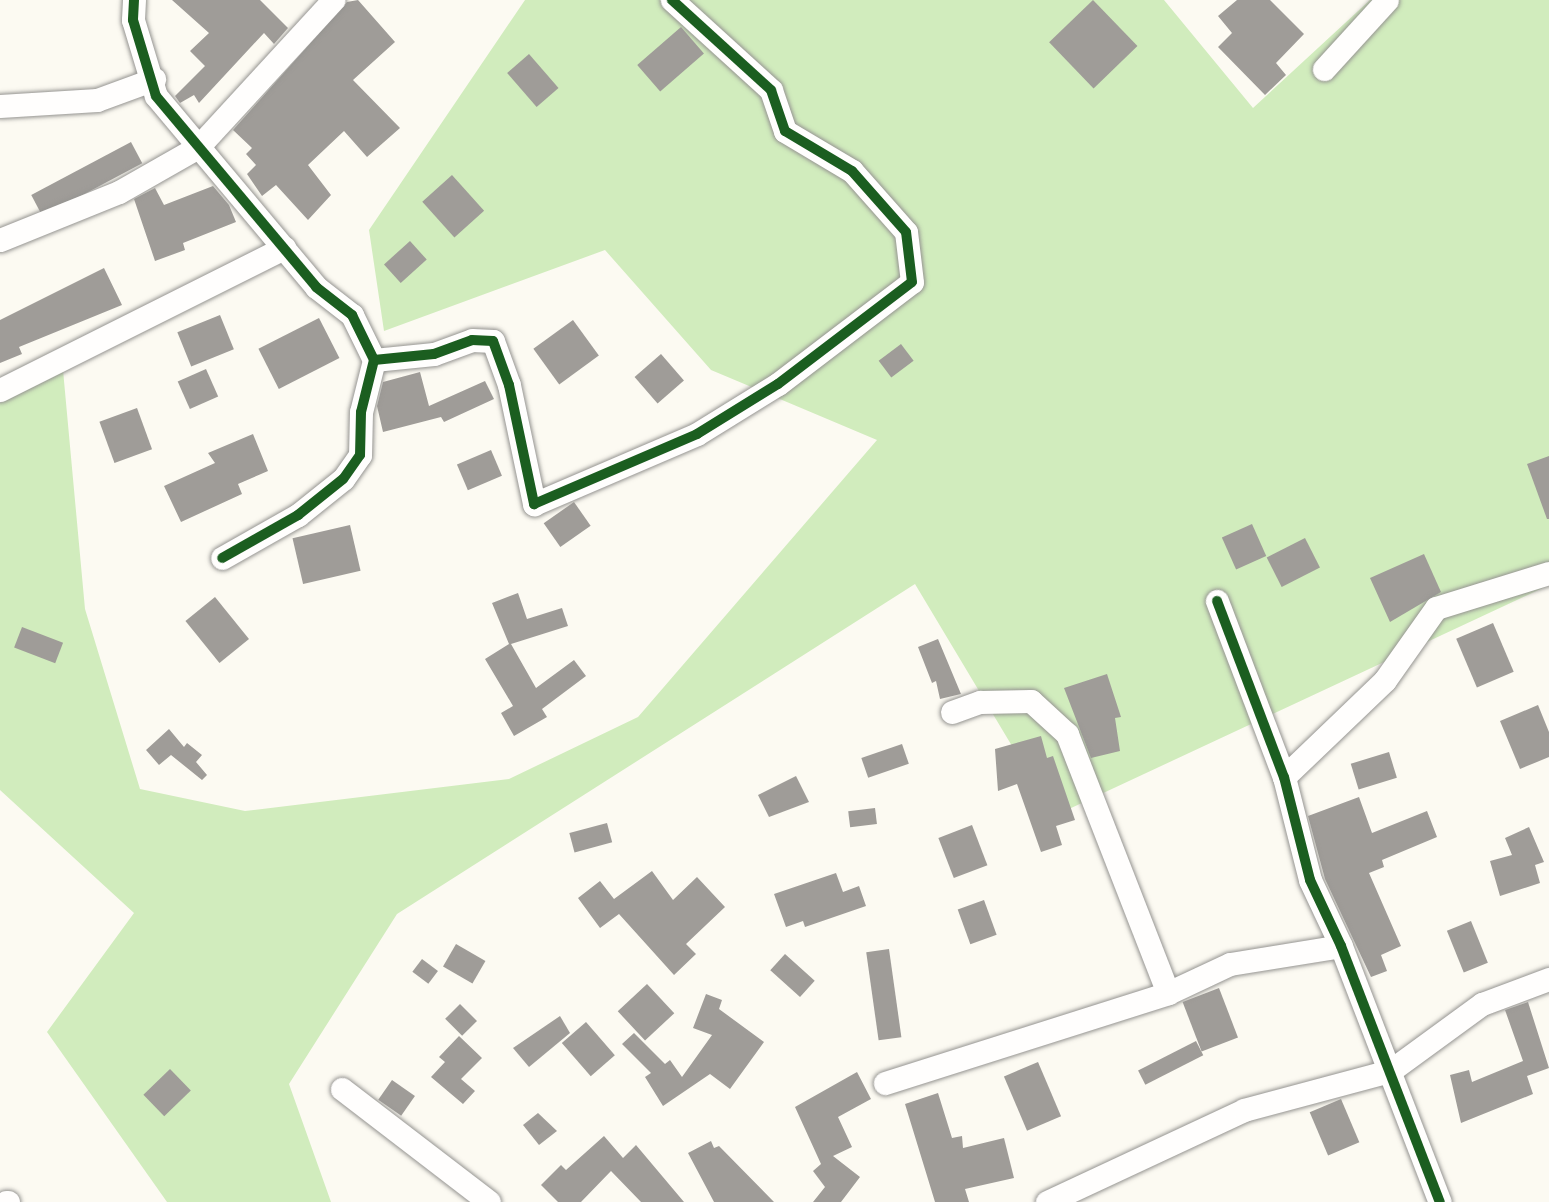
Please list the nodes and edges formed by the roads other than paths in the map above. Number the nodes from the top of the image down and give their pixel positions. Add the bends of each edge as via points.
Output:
1 (134, 0) edge
2 (333, 0) edge
3 (672, 0) edge
4 (1387, 0) edge
5 (1324, 69) dead end
6 (154, 79) junction
7 (0, 106) edge
8 (198, 147) junction
9 (0, 240) edge
10 (284, 248) junction
11 (374, 360) junction
12 (0, 390) edge
13 (222, 558) dead end
14 (1549, 573) edge
15 (1217, 601) dead end
16 (952, 712) dead end
17 (1284, 776) junction
18 (1341, 946) junction
19 (1549, 979) edge
20 (1168, 993) junction
21 (1390, 1071) junction
22 (884, 1083) dead end
23 (342, 1089) dead end
24 (489, 1202) edge
25 (1047, 1202) edge
26 (1440, 1202) edge

1 - 6 street via 133,20
2 - 8 street
3 - 11 street via 771,90 785,131 852,171 906,232 912,282 778,384 697,434 534,505 509,384 493,341 472,340 434,354
4 - 5 street
6 - 7 street via 97,100
6 - 8 street via 156,96
8 - 9 street via 119,192
8 - 10 street
10 - 11 street via 316,287 352,315
10 - 12 street
11 - 13 street via 361,412 360,455 343,479 298,515
14 - 17 street via 1436,608 1385,680
15 - 17 street
16 - 20 street via 980,702 1031,701 1068,734
17 - 18 street via 1310,880
18 - 20 street via 1230,964
18 - 21 street
19 - 21 street via 1482,1004
20 - 22 street
21 - 25 street via 1244,1110
21 - 26 street
23 - 24 street

